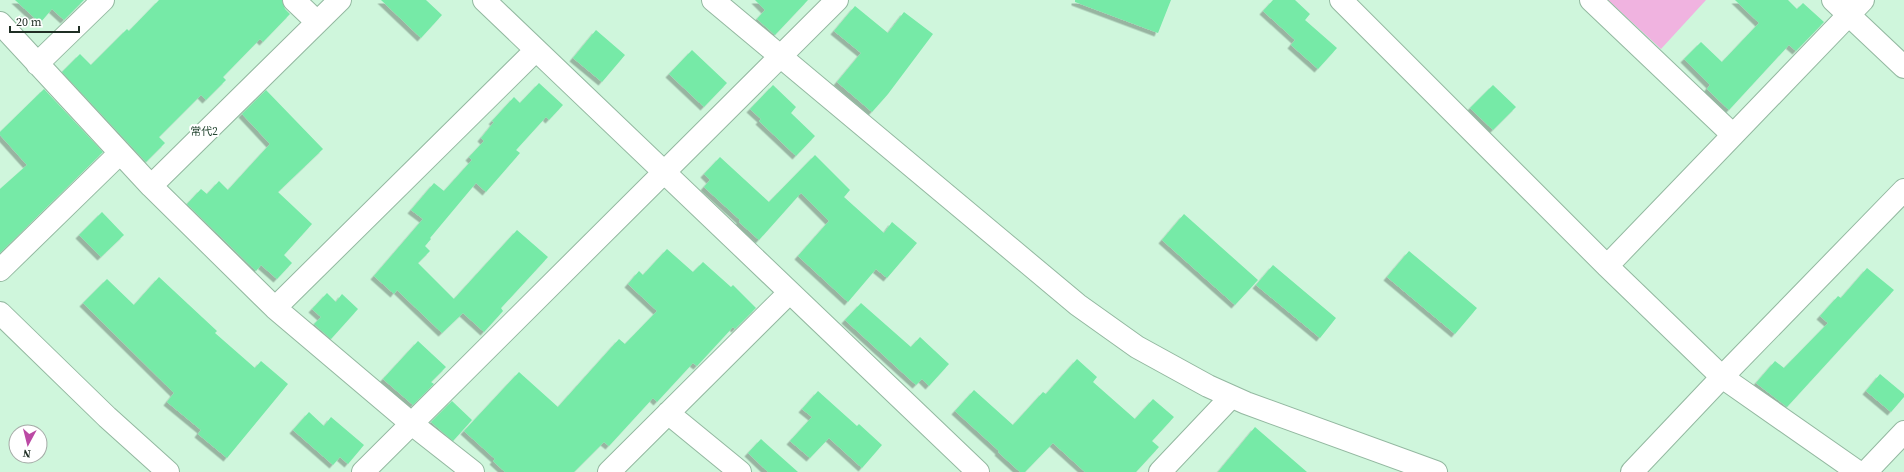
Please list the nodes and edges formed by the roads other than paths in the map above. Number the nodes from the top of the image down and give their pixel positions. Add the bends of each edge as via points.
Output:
1 (103, 0) edge
2 (294, 0) edge
3 (340, 0) edge
4 (484, 0) edge
5 (713, 0) edge
6 (837, 0) edge
7 (1341, 0) edge
8 (1591, 0) edge
9 (1848, 5) edge
10 (317, 22) junction
11 (0, 23) edge
12 (536, 50) junction
13 (782, 56) junction
14 (37, 64) junction
15 (1904, 67) edge
16 (1733, 135) junction
17 (120, 153) junction
18 (665, 173) junction
19 (151, 186) junction
20 (1904, 190) edge
21 (1608, 266) junction
22 (0, 270) edge
23 (789, 293) junction
24 (275, 308) junction
25 (0, 314) edge
26 (1722, 377) junction
27 (1231, 397) junction
28 (668, 413) junction
29 (412, 424) junction
30 (1904, 432) edge
31 (168, 472) edge
32 (363, 472) edge
33 (473, 472) edge
34 (608, 472) edge
35 (740, 472) edge
36 (978, 472) edge
37 (1160, 472) edge
38 (1436, 472) edge
39 (1632, 472) edge
40 (1858, 472) edge
41 (1866, 472) edge

1 - 14 street
2 - 10 street
3 - 10 street
4 - 12 street
5 - 13 street
6 - 13 street
7 - 21 street
8 - 16 street
9 - 15 street
9 - 16 street
10 - 19 street
11 - 14 street
12 - 18 street
12 - 24 street
13 - 18 street
13 - 27 street via 1108,328 1137,347
14 - 17 street
16 - 21 street
17 - 19 street
17 - 22 street
18 - 23 street
18 - 29 street
19 - 24 street
20 - 26 street
21 - 26 street
23 - 28 street
23 - 36 street
24 - 29 street
25 - 31 street
26 - 39 street
26 - 40 street
27 - 37 street
27 - 38 street
28 - 34 street
28 - 35 street
29 - 32 street
29 - 33 street
30 - 41 street

